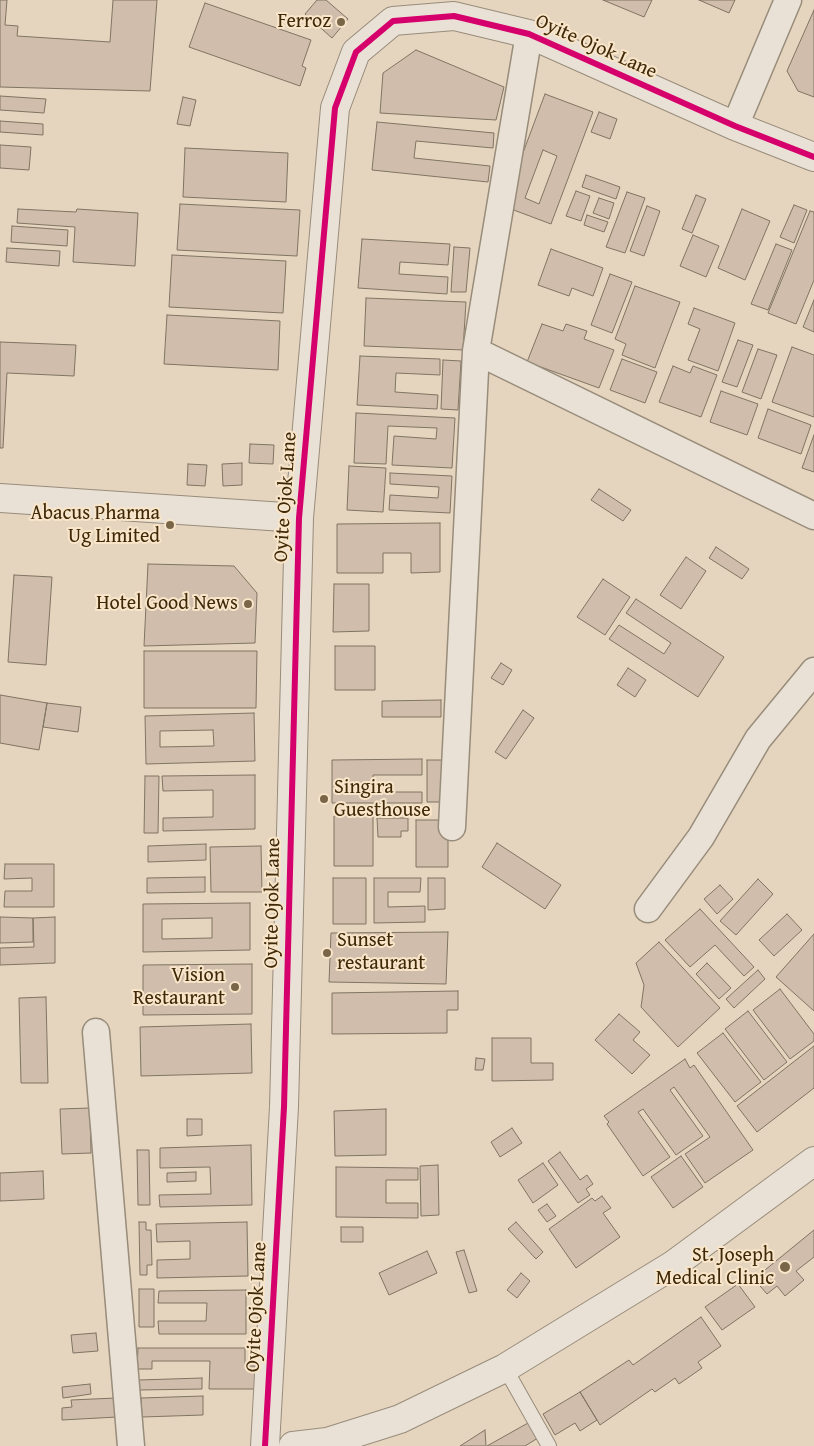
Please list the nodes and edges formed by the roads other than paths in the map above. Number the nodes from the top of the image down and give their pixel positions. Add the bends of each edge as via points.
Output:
1 (788, 0) edge
2 (529, 34) junction
3 (735, 126) junction
4 (814, 157) edge
5 (476, 351) junction
6 (0, 498) edge
7 (814, 516) edge
8 (298, 518) junction
9 (814, 671) edge
10 (452, 826) dead end
11 (648, 909) dead end
12 (96, 1032) dead end
13 (814, 1161) edge
14 (506, 1368) junction
15 (327, 1444) edge
16 (131, 1446) edge
17 (265, 1446) edge
18 (293, 1446) edge
19 (549, 1446) edge

1 - 3 street
2 - 3 street, Oyite Ojok Lane
2 - 5 street
2 - 8 street, Oyite Ojok Lane via 454,16 402,21 394,22 356,52 335,108
3 - 4 street, Oyite Ojok Lane
5 - 7 street
5 - 10 street
6 - 8 street
8 - 17 street, Oyite Ojok Lane via 284,1107
9 - 11 street via 758,739 701,838
12 - 16 street
13 - 14 street via 674,1265
14 - 15 street via 400,1419
14 - 19 lane
15 - 18 street

